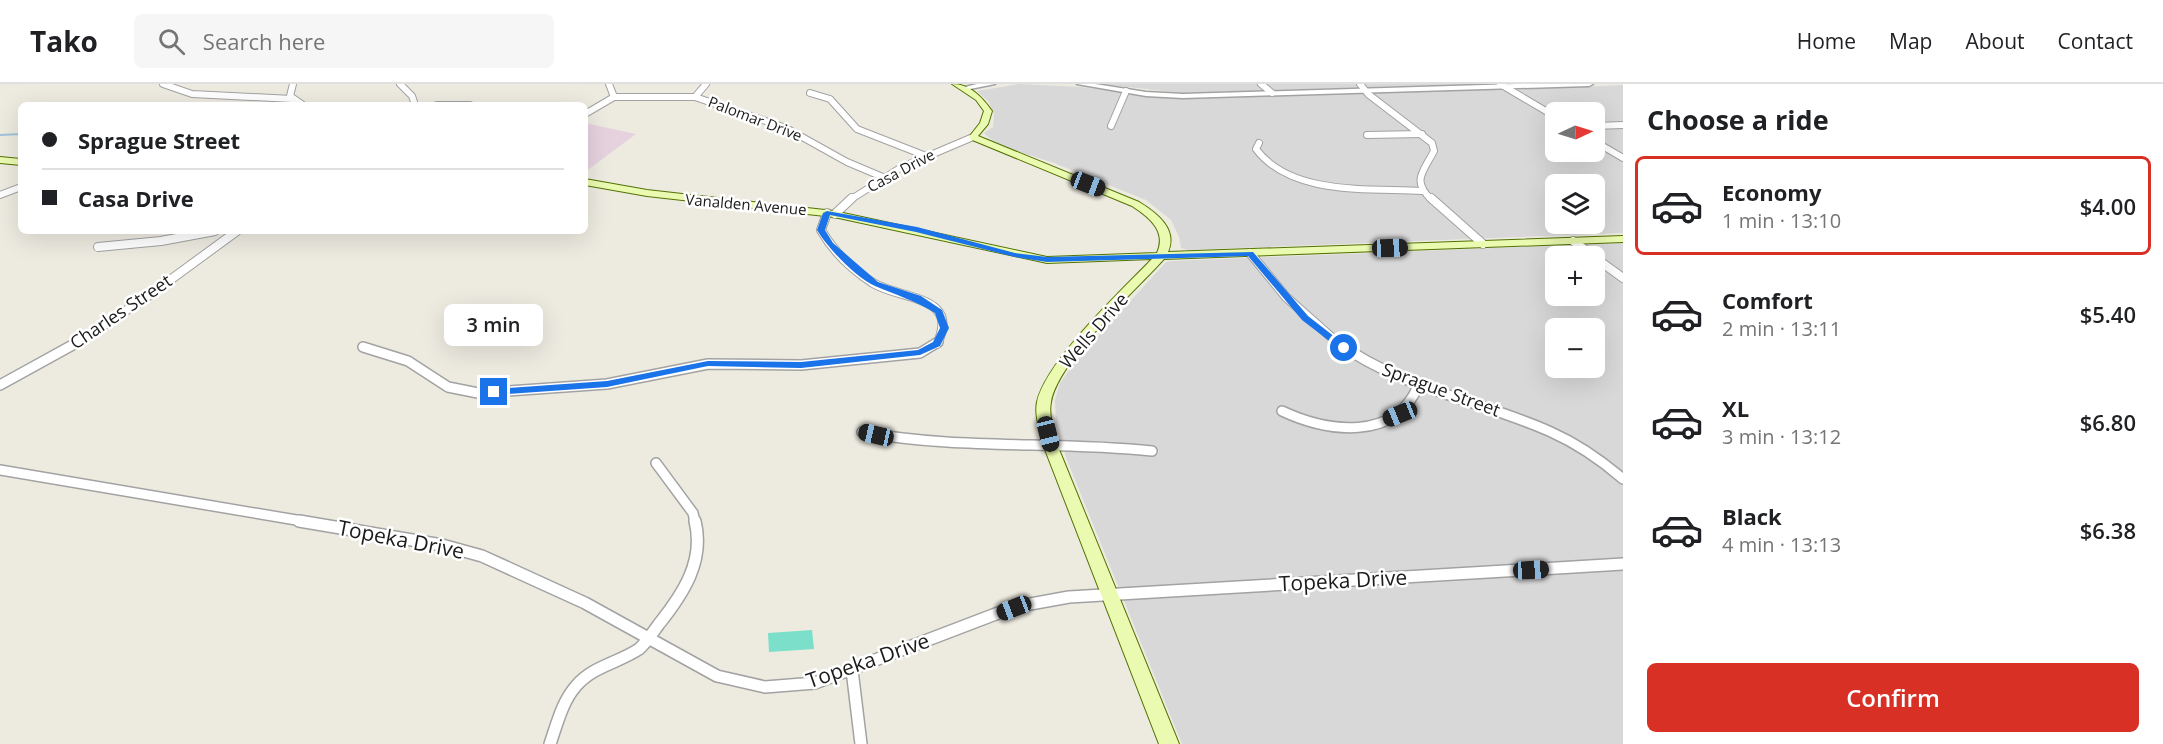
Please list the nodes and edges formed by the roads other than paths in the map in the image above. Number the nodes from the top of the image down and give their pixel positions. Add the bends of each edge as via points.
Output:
1 (163, 84) edge
2 (293, 84) edge
3 (400, 84) edge
4 (609, 84) edge
5 (706, 84) edge
6 (991, 84) edge
7 (1081, 84) edge
8 (1261, 84) edge
9 (1360, 84) edge
10 (1589, 84) edge
11 (1502, 85) edge
12 (961, 86) edge
13 (1366, 90) junction
14 (1126, 91) junction
15 (810, 93) dead end
16 (1272, 93) junction
17 (614, 97) junction
18 (695, 97) junction
19 (292, 99) junction
20 (298, 102) edge
21 (414, 102) edge
22 (1545, 110) edge
23 (588, 112) edge
24 (1623, 125) edge
25 (1111, 126) dead end
26 (1605, 126) edge
27 (1422, 134) junction
28 (1367, 135) dead end
29 (973, 137) junction
30 (1259, 143) dead end
31 (1605, 147) edge
32 (926, 156) junction
33 (1623, 158) edge
34 (0, 160) edge
35 (18, 162) edge
36 (885, 178) junction
37 (588, 183) edge
38 (18, 188) edge
39 (1422, 191) junction
40 (0, 195) edge
41 (831, 213) junction
42 (199, 234) edge
43 (233, 234) edge
44 (1623, 239) edge
45 (1573, 241) junction
46 (1483, 244) junction
47 (1580, 246) edge
48 (98, 247) dead end
49 (1250, 253) junction
50 (1160, 257) junction
51 (1605, 265) edge
52 (1623, 278) edge
53 (363, 347) dead end
54 (0, 385) edge
55 (1418, 386) junction
56 (1282, 411) dead end
57 (862, 432) dead end
58 (1051, 447) junction
59 (1152, 451) dead end
60 (656, 463) dead end
61 (0, 470) edge
62 (1623, 479) edge
63 (1623, 564) edge
64 (1109, 594) junction
65 (648, 638) junction
66 (852, 670) junction
67 (550, 744) edge
68 (861, 744) edge
69 (1169, 744) edge

1 - 19 street via 192,94
2 - 19 street
3 - 21 street
4 - 17 street
5 - 18 street
6 - 12 street
7 - 14 street
8 - 16 street
9 - 13 street
10 - 11 street
11 - 13 street
11 - 22 street
12 - 29 main road via 979,98 988,111 984,124
13 - 16 street
13 - 27 street
14 - 16 street via 1173,96
14 - 25 street
15 - 32 street via 831,99 857,129
17 - 18 street, Palomar Drive
17 - 23 street
18 - 36 street, Palomar Drive via 786,128
19 - 20 street
24 - 26 street
27 - 28 street
27 - 39 street via 1432,143 1434,152 1419,174
29 - 32 street, Casa Drive
29 - 50 main road via 1147,210 1164,229 1166,239
30 - 39 street via 1256,149 1265,162 1298,178 1319,184
31 - 33 street
32 - 36 street, Casa Drive
34 - 35 main road
36 - 41 street, Casa Drive
37 - 41 main road, Vanalden Avenue via 677,198
38 - 40 street
39 - 46 street
41 - 50 main road, Vanalden Avenue via 1047,260
41 - 53 street via 821,230 830,244 875,284 918,298 939,311 945,328 937,344 920,353 839,362 708,364 607,384 478,393 444,387 405,360
42 - 48 street
43 - 54 street, Charles Street via 138,305
44 - 45 main road, Vanalden Avenue
45 - 46 main road, Vanalden Avenue
45 - 47 street
46 - 49 main road, Vanalden Avenue
49 - 50 main road, Vanalden Avenue
49 - 55 street, Sprague Street via 1305,318 1328,337 1361,359
50 - 58 main road, Wells Drive via 1068,357 1050,384 1044,402
51 - 52 street
55 - 56 street via 1410,404 1400,414 1379,423 1327,426
55 - 62 street, Sprague Street via 1543,426 1584,449
57 - 58 street via 932,444
58 - 59 street via 1105,444
58 - 64 main road, Wells Drive
60 - 65 street via 686,500 698,533 693,572 683,593
61 - 65 street, Topeka Drive via 442,545 522,573
63 - 64 street, Topeka Drive
64 - 66 street, Topeka Drive via 1014,608
64 - 69 main road, Wells Drive
65 - 66 street, Topeka Drive via 717,676 765,687 815,683
65 - 67 street via 640,648 593,671 576,686 562,708
66 - 68 street

